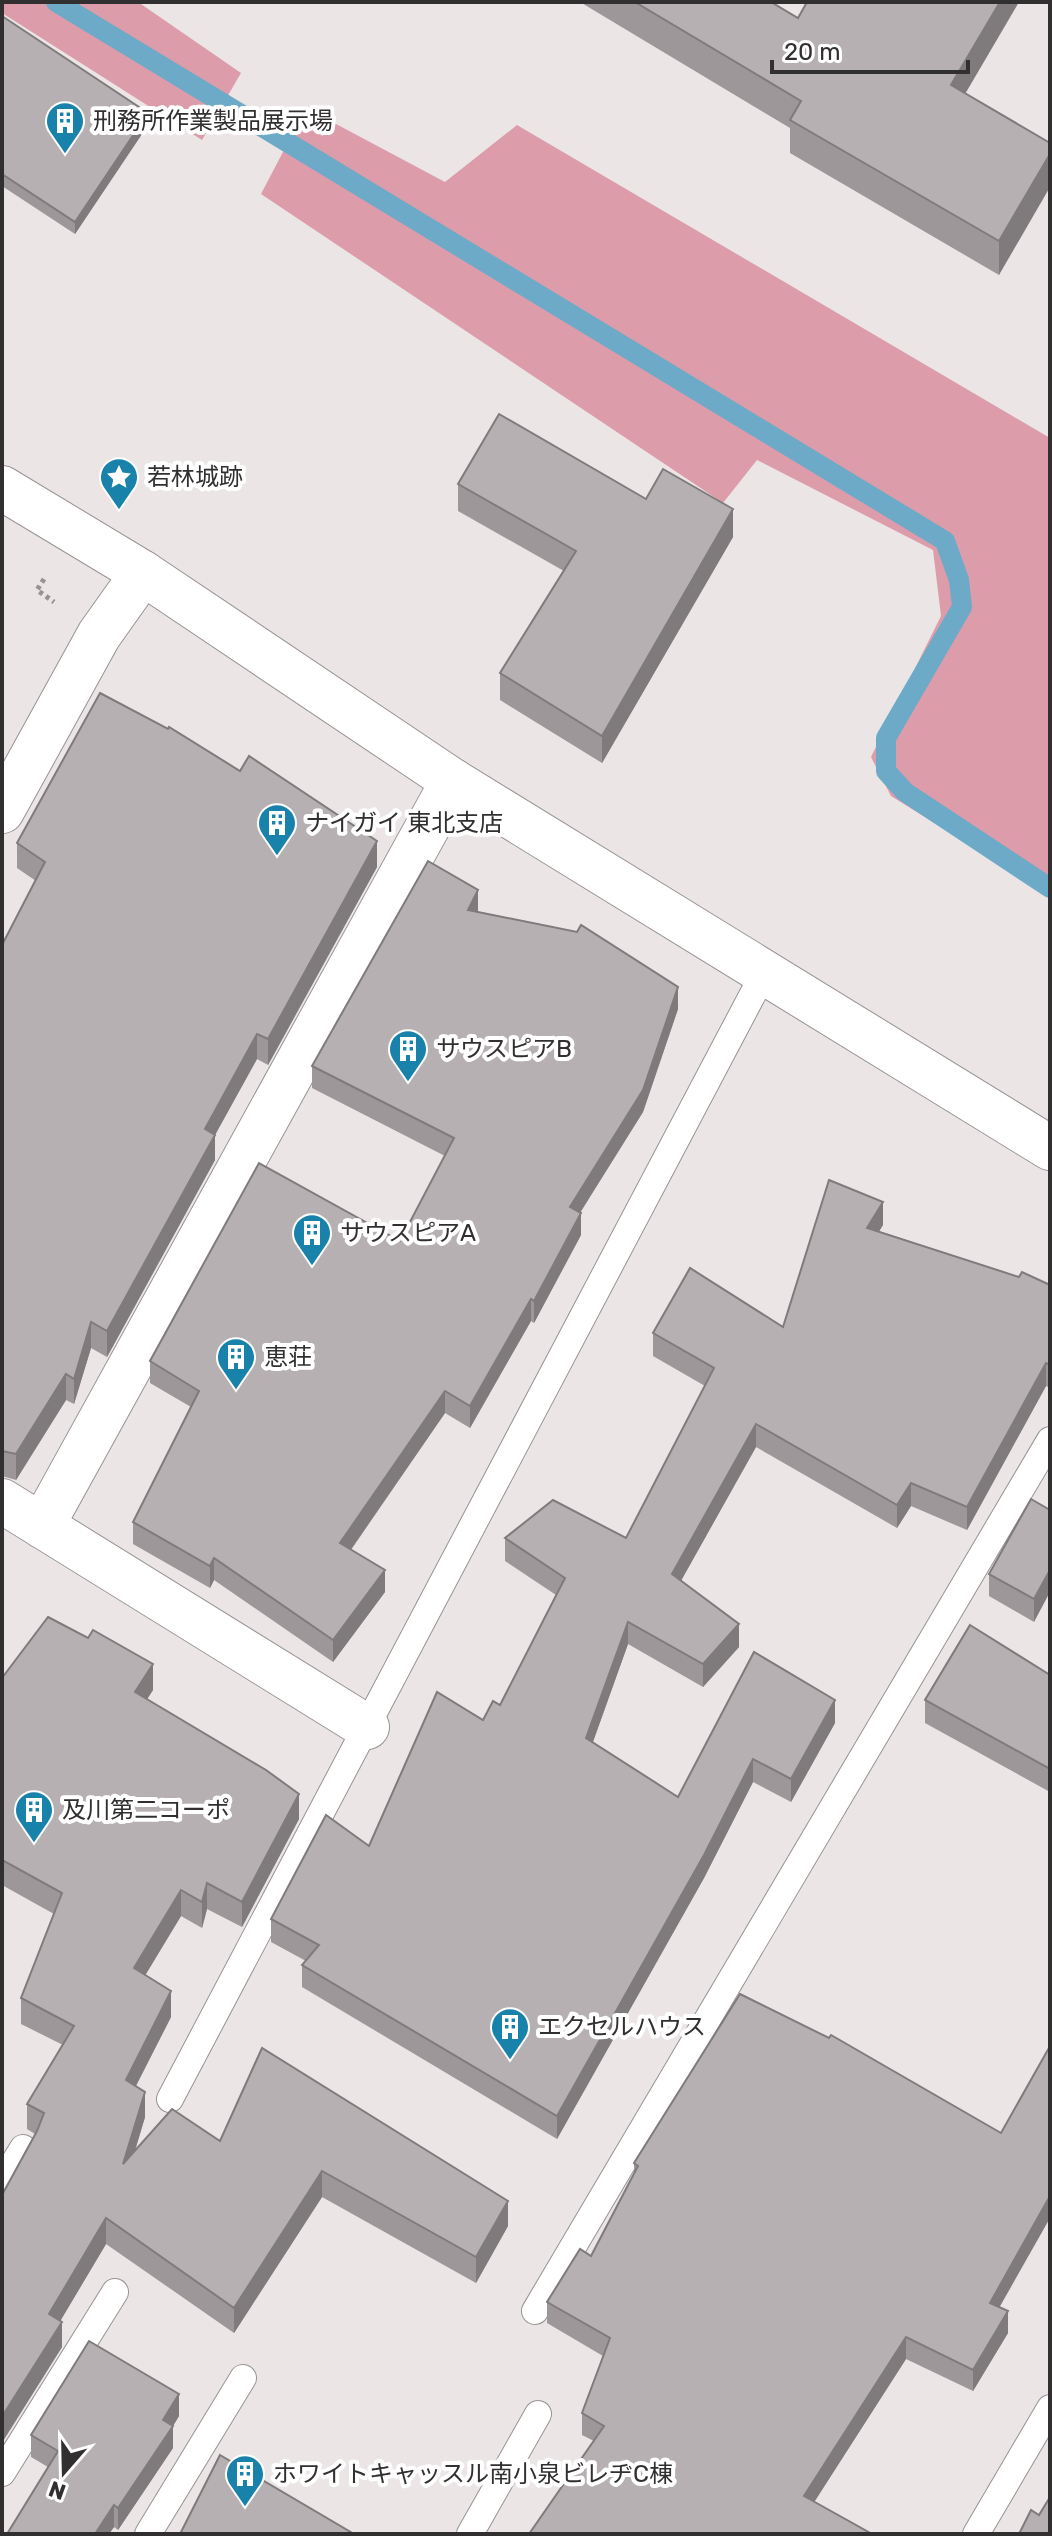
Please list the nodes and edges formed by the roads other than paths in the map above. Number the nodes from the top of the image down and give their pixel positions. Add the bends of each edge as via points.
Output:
1 (2, 488) edge
2 (143, 573) junction
3 (453, 781) junction
4 (2, 811) edge
5 (764, 973) junction
6 (1050, 1148) edge
7 (1050, 1440) edge
8 (2, 1501) edge
9 (42, 1526) junction
10 (367, 1727) junction
11 (170, 2099) dead end
12 (23, 2148) dead end
13 (2, 2182) edge
14 (115, 2292) dead end
15 (535, 2311) dead end
16 (243, 2378) dead end
17 (1050, 2408) edge
18 (538, 2414) dead end
19 (2, 2473) edge
20 (148, 2534) edge
21 (470, 2534) edge
22 (976, 2534) edge

1 - 2 street
2 - 3 street
2 - 4 street via 99,635
3 - 5 street
3 - 9 street
5 - 6 street
5 - 10 lane
7 - 15 lane
8 - 9 street
9 - 10 street
10 - 11 lane
12 - 13 lane
14 - 19 lane
16 - 20 lane
17 - 22 lane
18 - 21 lane

